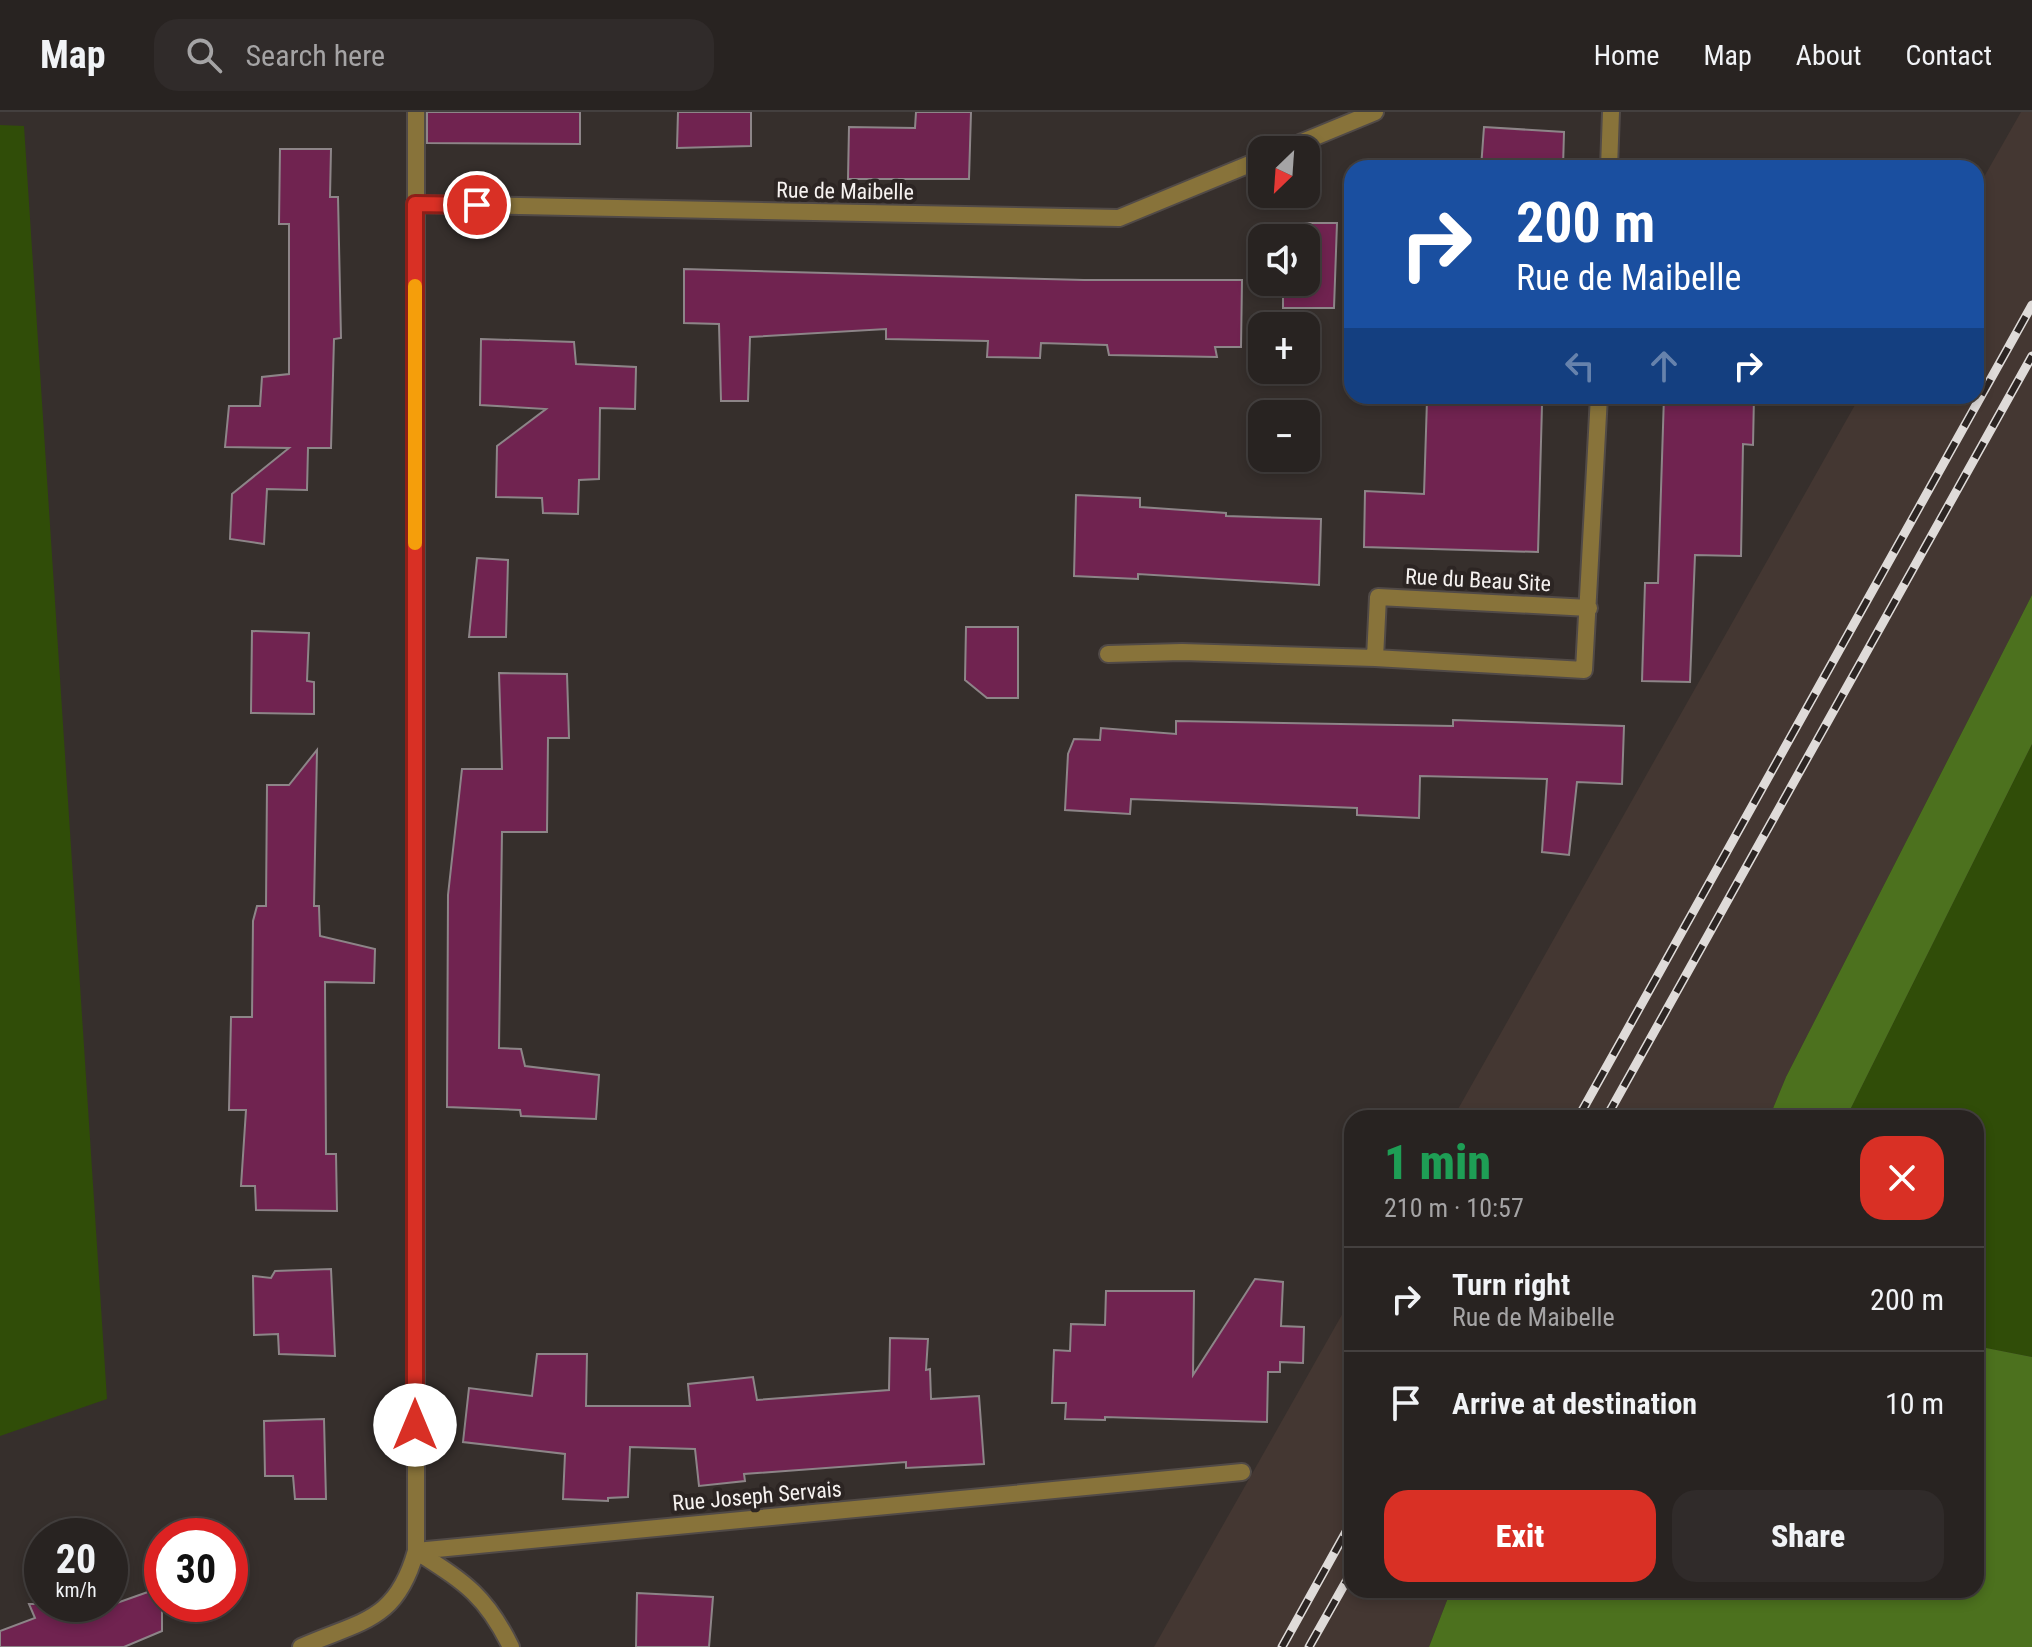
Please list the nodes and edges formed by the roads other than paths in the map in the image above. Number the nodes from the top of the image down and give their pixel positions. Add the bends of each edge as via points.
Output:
1 (416, 112) edge
2 (1375, 112) edge
3 (1611, 112) edge
4 (1317, 136) edge
5 (1609, 160) edge
6 (1248, 165) edge
7 (415, 204) junction
8 (1599, 404) edge
9 (1589, 608) junction
10 (1108, 654) dead end
11 (1375, 658) junction
12 (1242, 1472) dead end
13 (416, 1551) junction
14 (301, 1647) edge
15 (511, 1647) edge

1 - 7 street
2 - 4 street
3 - 5 street
6 - 7 street, Rue de Maibelle via 1119,218
7 - 13 street
8 - 9 street
9 - 11 street via 1584,670
9 - 11 street, Rue du Beau Site via 1378,597
10 - 11 street
12 - 13 street, Rue Joseph Servais
13 - 14 street via 402,1590 387,1609
13 - 15 street via 471,1586 496,1616

